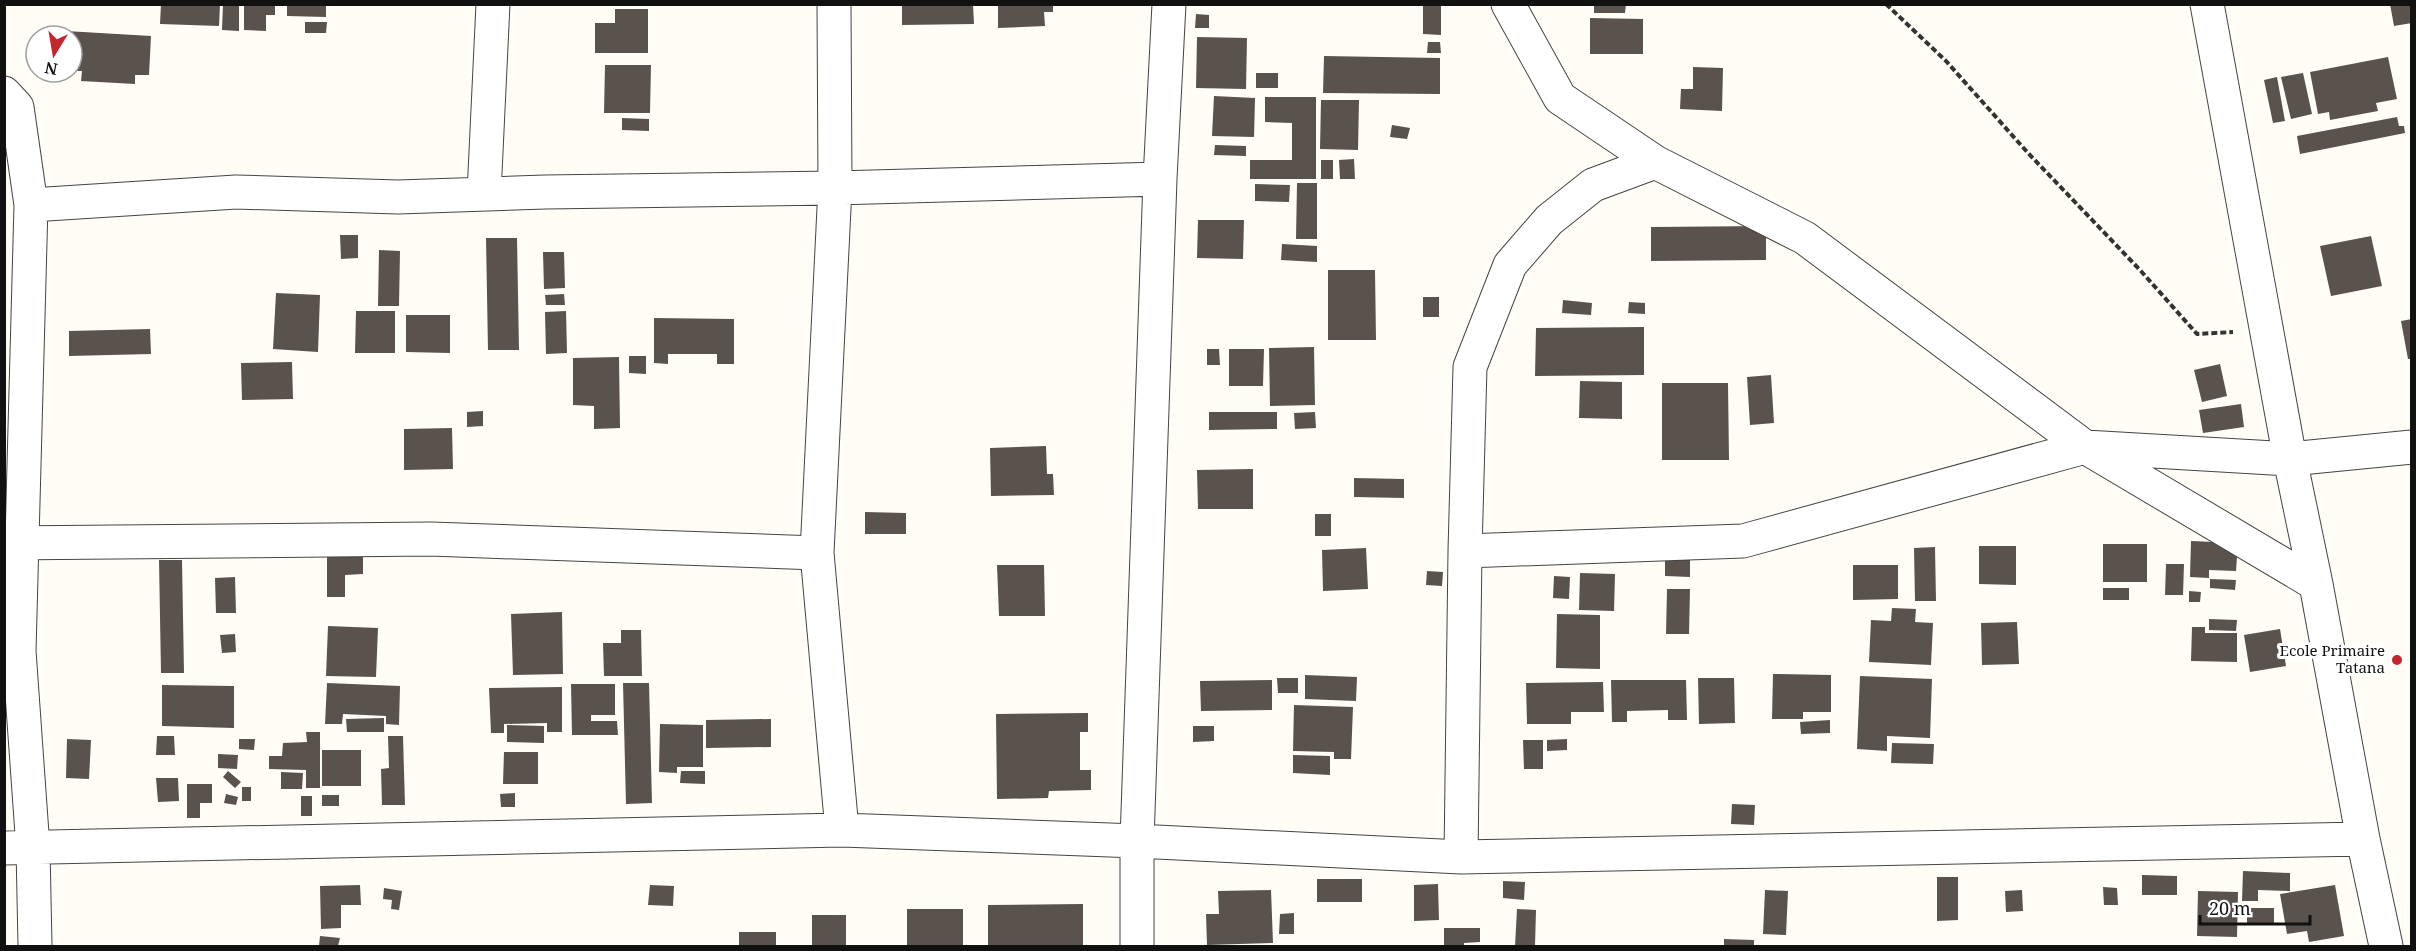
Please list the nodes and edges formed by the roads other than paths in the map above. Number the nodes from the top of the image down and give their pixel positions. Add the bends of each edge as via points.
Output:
1 (493, 4) edge
2 (834, 4) edge
3 (1169, 4) edge
4 (1508, 4) edge
5 (2207, 4) edge
6 (4, 93) edge
7 (1655, 162) junction
8 (1160, 179) junction
9 (836, 188) junction
10 (484, 194) junction
11 (31, 205) junction
12 (2085, 447) junction
13 (2412, 447) edge
14 (2290, 459) junction
15 (13, 543) edge
16 (1465, 551) junction
17 (817, 553) junction
18 (2316, 584) junction
19 (842, 830) junction
20 (2363, 839) junction
21 (1137, 841) junction
22 (19, 848) edge
23 (1461, 857) junction
24 (35, 946) edge
25 (1137, 946) edge
26 (2386, 946) edge

1 - 10 street
2 - 9 street
3 - 8 street
4 - 7 street via 1560,99
5 - 14 street
6 - 11 street via 17,107
7 - 12 street via 1805,238
7 - 16 street via 1593,185 1548,220 1510,265 1470,367
8 - 9 street
8 - 21 street
9 - 10 street
9 - 17 street
10 - 11 street via 398,197 236,192
11 - 15 street
12 - 14 street
12 - 16 street via 1743,541
12 - 18 street
13 - 14 street
14 - 18 street
15 - 17 street via 431,539
15 - 22 street via 19,651
16 - 23 street
17 - 19 street
18 - 20 street
19 - 21 street
19 - 22 street
20 - 23 street
20 - 26 street
21 - 23 street
21 - 25 street
22 - 24 street

